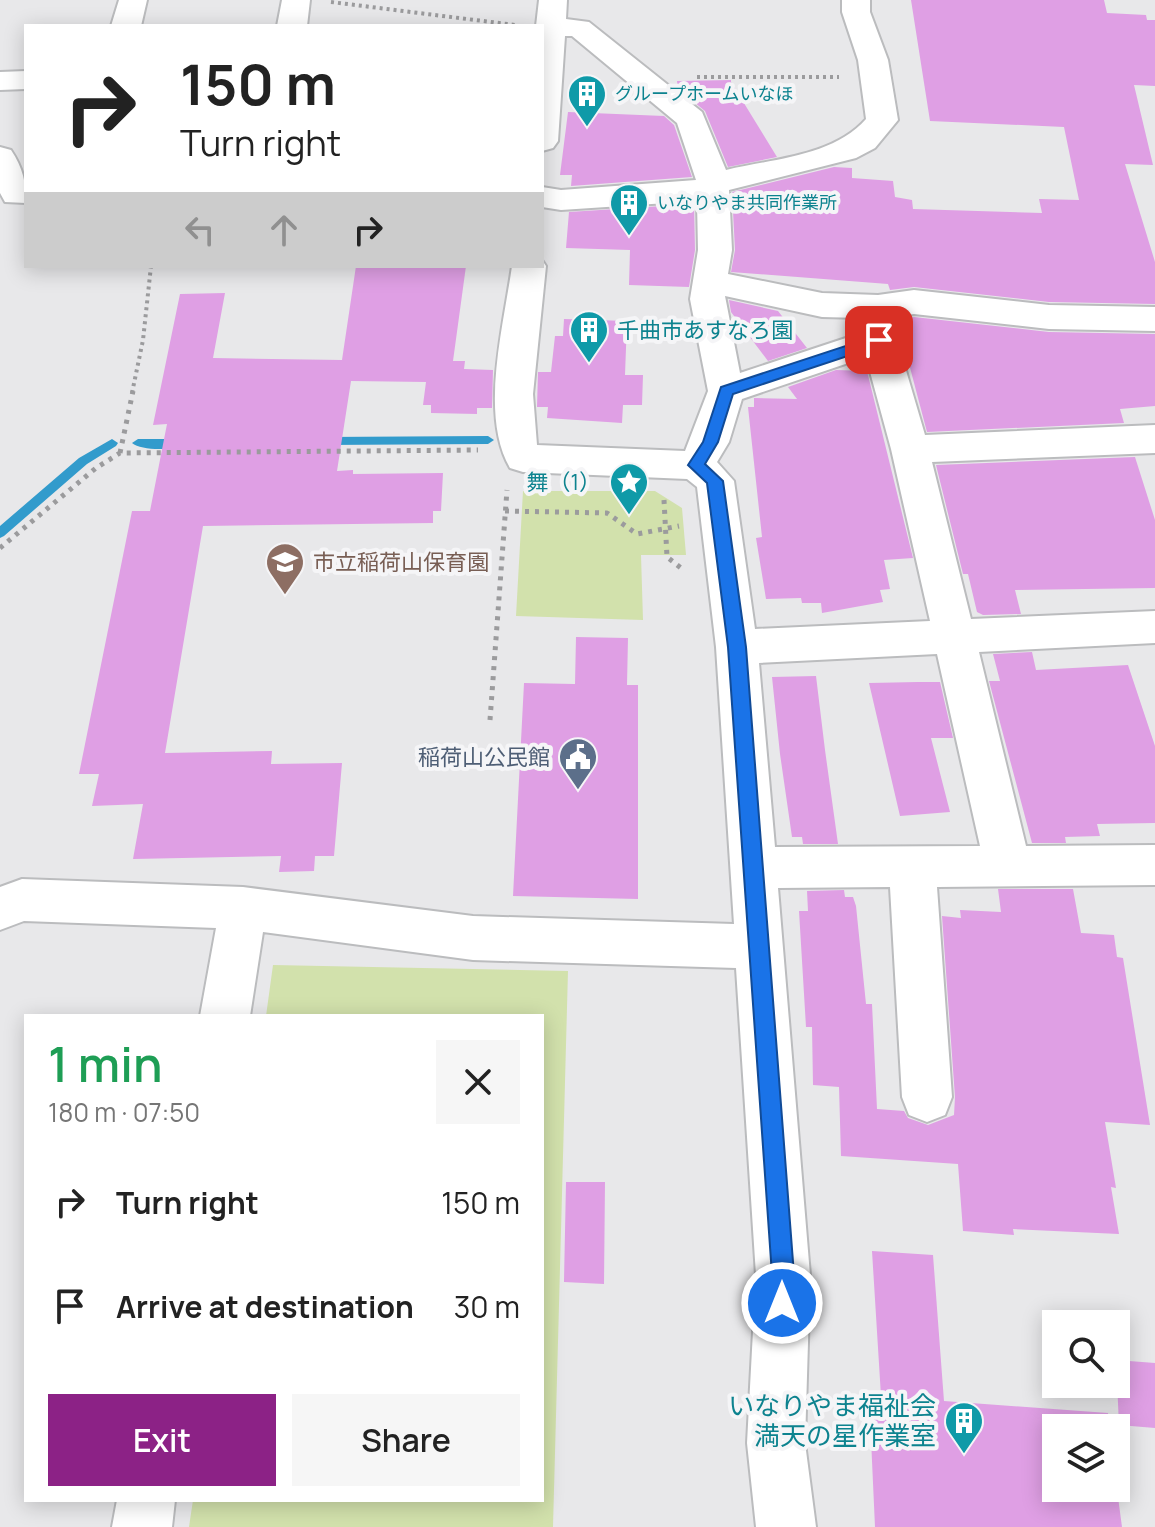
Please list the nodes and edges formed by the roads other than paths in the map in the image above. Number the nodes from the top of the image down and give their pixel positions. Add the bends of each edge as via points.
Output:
1 (133, 0) edge
2 (856, 0) edge
3 (545, 18) edge
4 (127, 24) edge
5 (544, 59) edge
6 (24, 80) edge
7 (0, 81) edge
8 (0, 157) edge
9 (713, 185) junction
10 (14, 196) edge
11 (544, 197) edge
12 (529, 268) edge
13 (709, 281) junction
14 (1155, 319) edge
15 (879, 324) junction
16 (726, 391) junction
17 (1155, 439) edge
18 (910, 449) junction
19 (696, 465) junction
20 (1155, 627) edge
21 (953, 636) junction
22 (737, 647) junction
23 (1155, 865) edge
24 (1008, 866) junction
25 (912, 867) junction
26 (752, 868) junction
27 (243, 908) junction
28 (0, 909) edge
29 (758, 947) junction
30 (225, 1014) edge
31 (927, 1097) dead end
32 (146, 1502) edge
33 (142, 1527) edge
34 (786, 1527) edge

1 - 4 street
2 - 9 street via 882,120 864,141 807,162
3 - 5 street
3 - 9 street via 579,28 691,119
6 - 7 street
8 - 10 street
9 - 11 street via 684,192
9 - 13 street via 715,250
12 - 19 street via 513,420 520,454
13 - 15 street via 822,305
13 - 16 street via 707,299
14 - 15 street via 1073,318 926,303
15 - 16 street
15 - 18 street
16 - 19 street via 710,442
17 - 18 street
18 - 21 street
19 - 22 street via 715,481
20 - 21 street
21 - 22 street
21 - 24 street
22 - 26 street
23 - 24 street
24 - 25 street
25 - 26 street
25 - 31 street
26 - 29 street
27 - 28 street via 22,900
27 - 29 street via 473,938
27 - 30 street
29 - 34 street via 783,1275 776,1443
32 - 33 street

